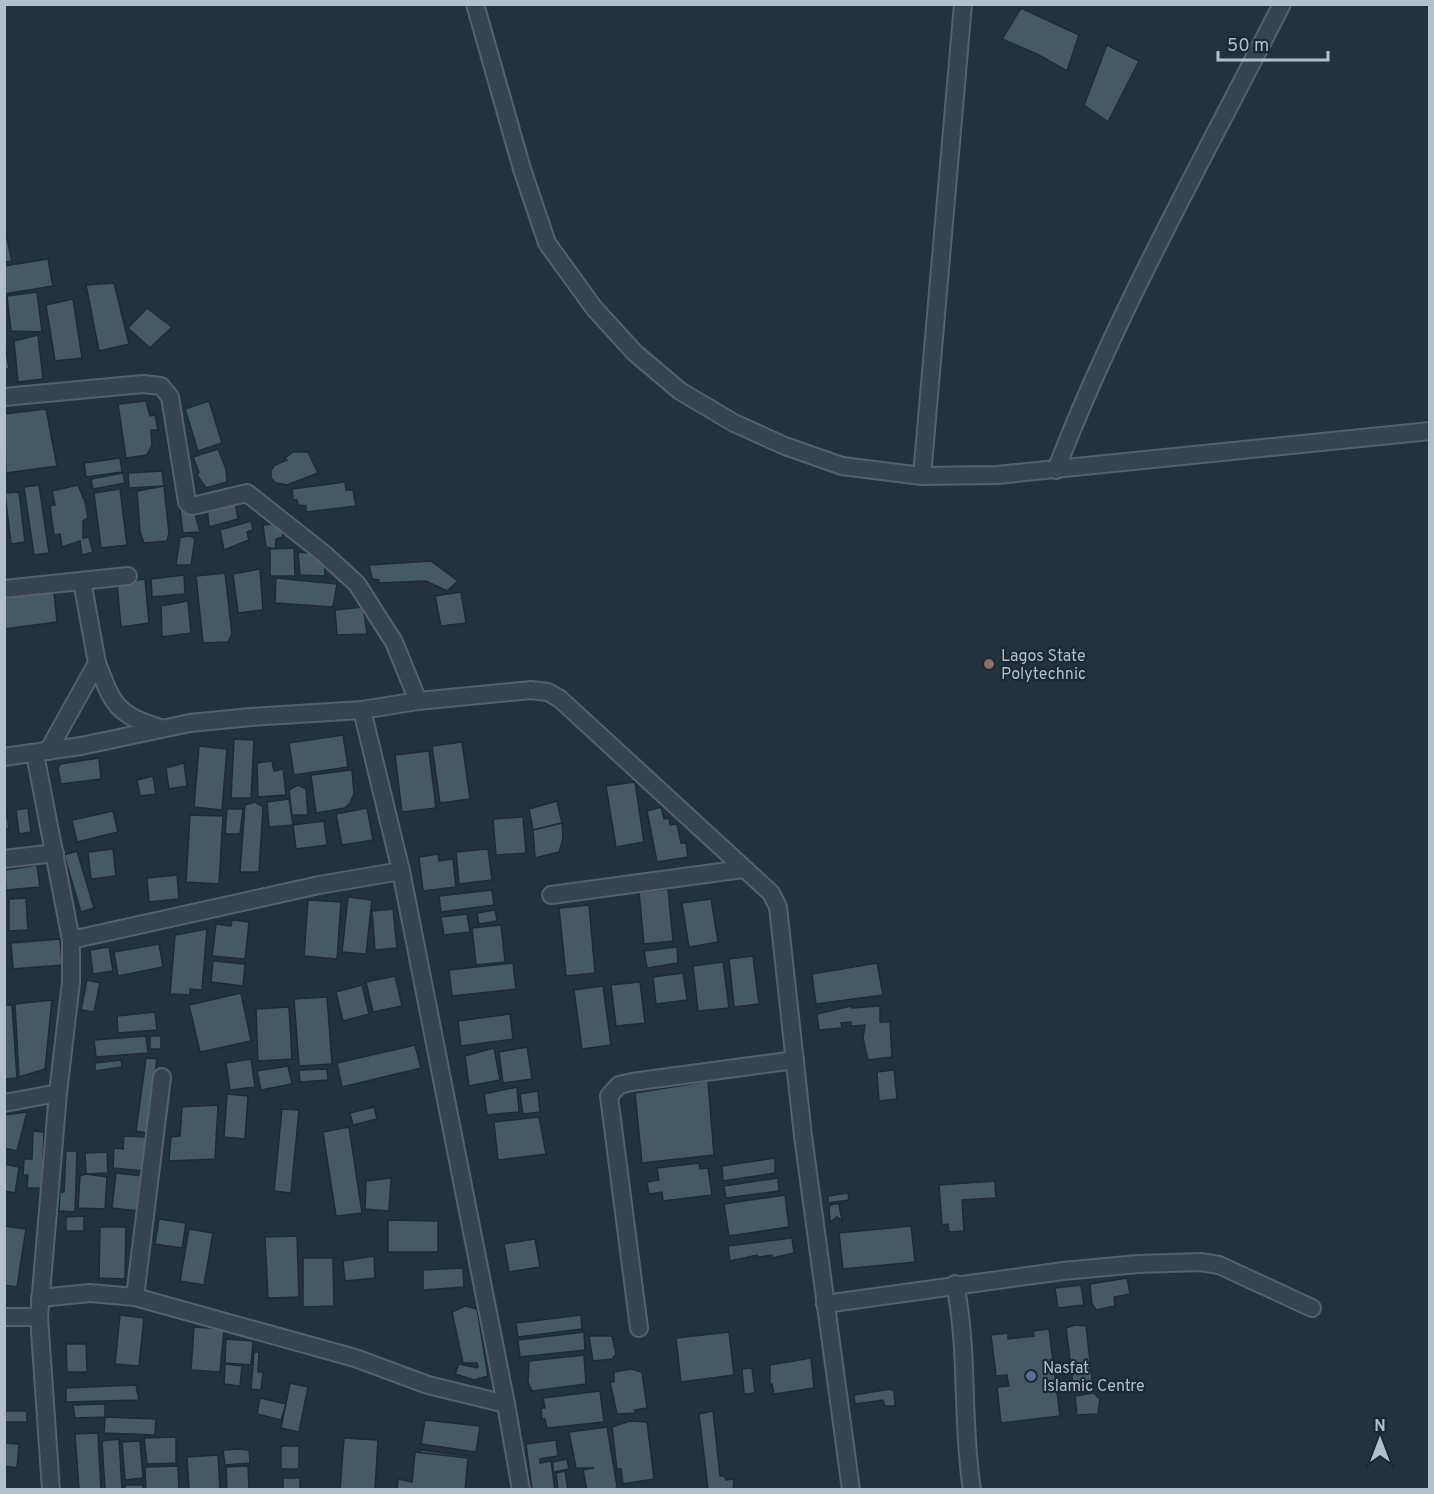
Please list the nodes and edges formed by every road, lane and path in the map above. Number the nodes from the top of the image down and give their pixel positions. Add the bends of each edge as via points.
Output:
1 (475, 4) edge
2 (963, 4) edge
3 (1282, 4) edge
4 (4, 397) edge
5 (1430, 431) edge
6 (1056, 470) junction
7 (922, 476) junction
8 (128, 576) dead end
9 (82, 580) junction
10 (4, 589) edge
11 (97, 663) junction
12 (418, 701) junction
13 (362, 710) junction
14 (160, 728) junction
15 (41, 753) junction
16 (4, 757) edge
17 (55, 853) junction
18 (4, 859) edge
19 (743, 869) junction
20 (401, 872) junction
21 (551, 895) dead end
22 (71, 940) junction
23 (795, 1060) junction
24 (162, 1077) dead end
25 (58, 1093) junction
26 (4, 1102) edge
27 (955, 1284) junction
28 (135, 1297) junction
29 (40, 1298) junction
30 (825, 1304) junction
31 (1312, 1308) dead end
32 (4, 1317) edge
33 (39, 1317) junction
34 (639, 1328) dead end
35 (506, 1404) junction
36 (51, 1490) edge
37 (520, 1490) edge
38 (851, 1490) edge
39 (972, 1490) edge

1 - 7 street via 547,243 594,308 635,353 680,391 734,423 784,446 842,466
2 - 7 street
3 - 6 street via 1173,213 1085,394
4 - 12 street via 143,384 161,386 170,397 187,502 191,506 247,493 323,553 357,584 394,642
5 - 6 street
6 - 7 street
8 - 9 street
9 - 10 street
9 - 11 street
11 - 14 street via 117,708 134,720
11 - 15 street
12 - 13 street
12 - 19 street via 531,690 548,692
13 - 14 street
13 - 20 street
14 - 15 street
15 - 16 street
15 - 17 street
17 - 18 street
17 - 22 street
19 - 21 street
19 - 23 street via 771,893 778,907
20 - 22 street via 319,885
20 - 35 street
22 - 25 street
23 - 30 street
23 - 34 street via 632,1082 619,1085 609,1096
24 - 28 street
25 - 26 street
25 - 29 street
27 - 30 street
27 - 31 street via 1138,1264 1210,1262
27 - 39 street via 963,1320 966,1455
28 - 29 street via 90,1293
28 - 35 street via 346,1355 428,1385
29 - 33 street
30 - 38 street
32 - 33 street
33 - 36 street
35 - 37 street

